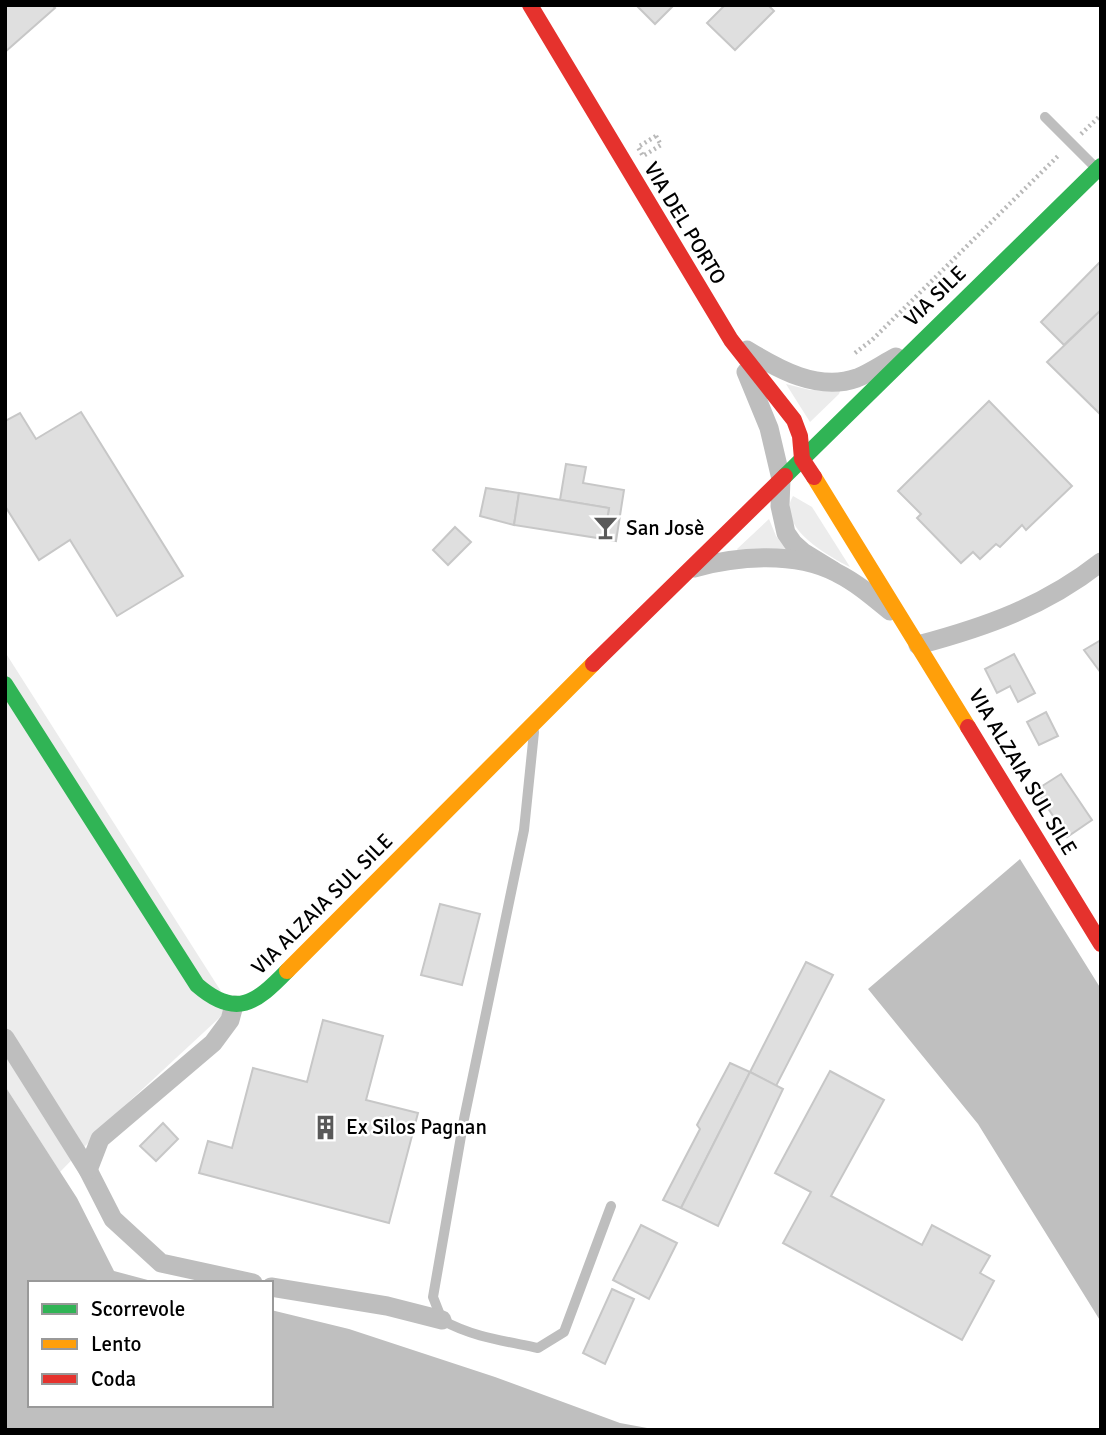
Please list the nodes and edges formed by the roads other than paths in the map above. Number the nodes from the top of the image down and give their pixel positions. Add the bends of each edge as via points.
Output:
1 (530, 5) edge
2 (1045, 117) dead end
3 (1099, 168) edge
4 (731, 340) junction
5 (918, 345) junction
6 (802, 459) junction
7 (781, 480) junction
8 (1101, 562) edge
9 (690, 569) junction
10 (834, 571) junction
11 (906, 624) junction
12 (918, 645) junction
13 (5, 684) edge
14 (535, 721) junction
15 (1101, 944) edge
16 (234, 1005) junction
17 (5, 1038) edge
18 (88, 1170) junction
19 (611, 1206) dead end
20 (244, 1281) edge
21 (273, 1287) edge
22 (442, 1320) junction

1 - 4 street, VIA DEL PORTO
2 - 3 lane
3 - 5 street, VIA SILE
4 - 5 street via 780,370 824,381 856,378
4 - 6 street, VIA DEL PORTO via 794,420
4 - 7 street via 764,412
5 - 6 street, VIA SILE
6 - 7 street, VIA ALZAIA SUL SILE
6 - 11 street, VIA ALZAIA SUL SILE
7 - 9 street, VIA ALZAIA SUL SILE
7 - 10 street via 786,533 803,552
8 - 12 street via 1010,616
9 - 10 street, VIA ALZAIA SUL SILE via 720,561 778,558
9 - 14 street, VIA ALZAIA SUL SILE
10 - 11 street, VIA ALZAIA SUL SILE via 859,585
11 - 12 street, VIA ALZAIA SUL SILE
12 - 15 street, VIA ALZAIA SUL SILE
13 - 16 street via 191,977 205,993
14 - 16 street, VIA ALZAIA SUL SILE via 260,998
14 - 22 lane via 524,830 464,1119 433,1297
16 - 18 street via 230,1020 213,1043 100,1139
17 - 18 street
18 - 20 street via 113,1219 161,1263
19 - 22 lane via 564,1332 538,1348 483,1337
21 - 22 street

